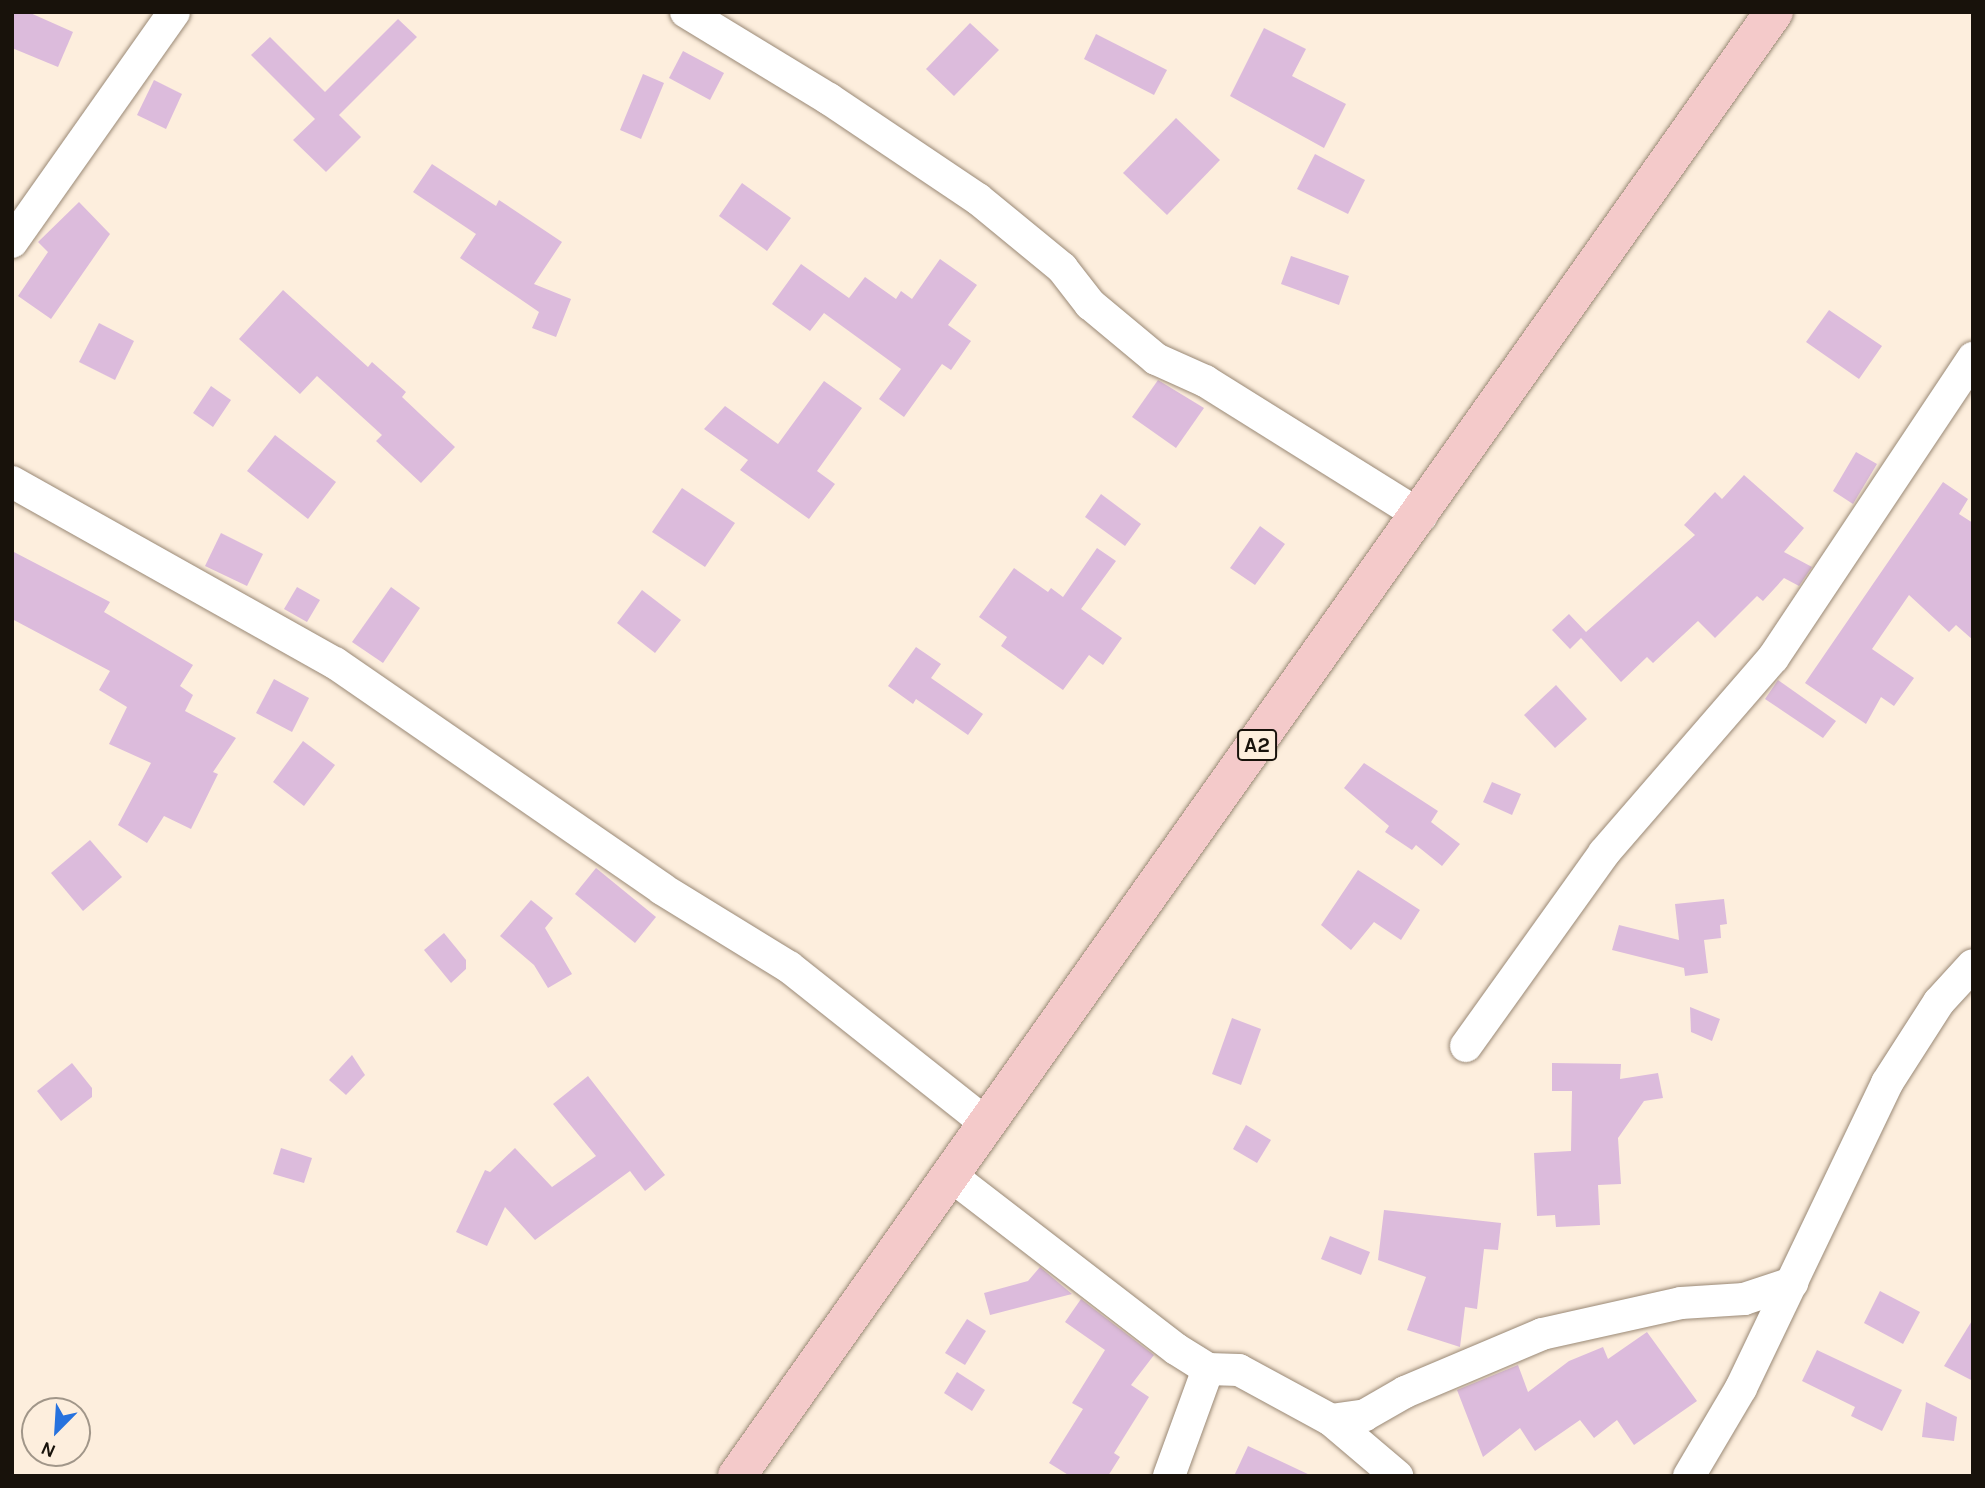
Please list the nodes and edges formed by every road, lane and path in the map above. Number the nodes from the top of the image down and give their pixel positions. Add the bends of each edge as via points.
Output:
1 (174, 12) edge
2 (686, 12) edge
3 (1774, 12) edge
4 (12, 243) edge
5 (1973, 358) edge
6 (12, 482) edge
7 (1421, 516) junction
8 (1973, 965) edge
9 (1466, 1046) dead end
10 (986, 1123) junction
11 (950, 1175) junction
12 (1792, 1283) junction
13 (1208, 1369) junction
14 (1331, 1420) junction
15 (737, 1476) edge
16 (1169, 1476) edge
17 (1397, 1476) edge
18 (1689, 1476) edge

1 - 4 street
2 - 7 street via 829,99 978,199 1062,268 1090,304 1156,359 1205,381
3 - 7 highway, A2
5 - 9 street via 1773,658 1604,853
6 - 10 street via 356,677 691,909 789,967
7 - 10 highway, A2
8 - 12 street via 1939,1002 1887,1083
10 - 11 highway, A2
11 - 13 street via 1128,1315
11 - 15 highway, A2
12 - 14 street via 1744,1299 1681,1303 1542,1334 1405,1392 1365,1415
12 - 18 street via 1741,1388
13 - 14 street via 1239,1370
13 - 16 street
14 - 17 street

